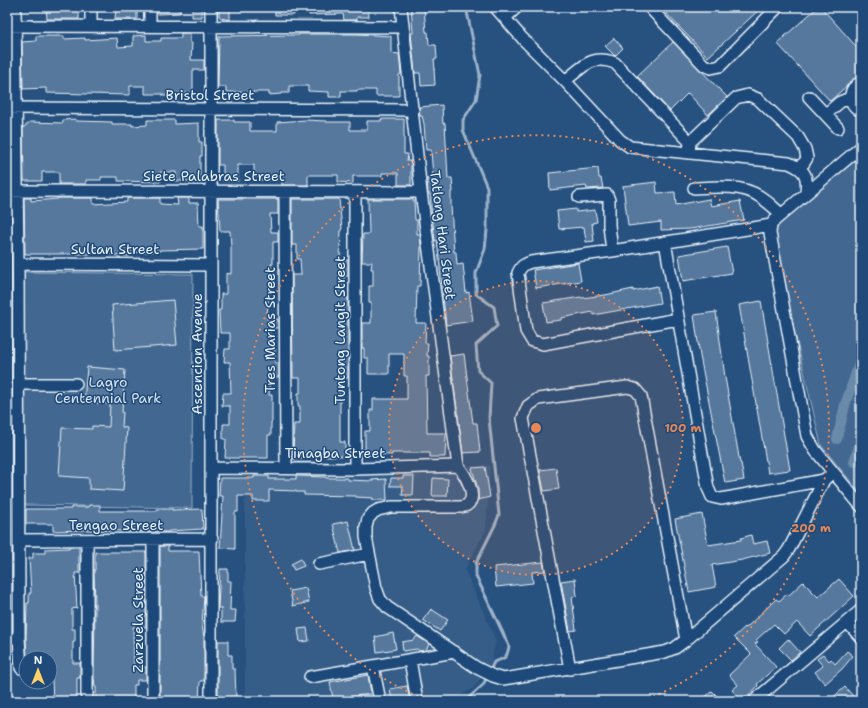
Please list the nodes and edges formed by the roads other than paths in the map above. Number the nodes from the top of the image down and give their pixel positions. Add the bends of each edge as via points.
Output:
1 (16, 7) edge
2 (91, 7) edge
3 (150, 7) edge
4 (211, 7) edge
5 (401, 7) edge
6 (494, 7) edge
7 (517, 7) edge
8 (649, 7) edge
9 (778, 7) edge
10 (505, 18) junction
11 (11, 26) edge
12 (91, 26) junction
13 (150, 26) junction
14 (211, 26) junction
15 (403, 27) junction
16 (566, 81) junction
17 (861, 82) edge
18 (809, 96) dead end
19 (850, 98) junction
20 (12, 108) edge
21 (212, 110) junction
22 (413, 110) junction
23 (861, 111) edge
24 (826, 114) junction
25 (838, 128) dead end
26 (861, 147) edge
27 (690, 148) junction
28 (798, 167) junction
29 (694, 188) dead end
30 (12, 191) edge
31 (212, 192) junction
32 (285, 192) junction
33 (355, 192) junction
34 (421, 192) junction
35 (806, 192) junction
36 (579, 197) dead end
37 (781, 214) junction
38 (771, 225) junction
39 (665, 242) junction
40 (612, 251) junction
41 (18, 264) junction
42 (212, 265) junction
43 (678, 318) junction
44 (19, 384) junction
45 (76, 384) dead end
46 (458, 466) junction
47 (212, 468) junction
48 (286, 468) junction
49 (355, 468) junction
50 (832, 472) junction
51 (824, 480) junction
52 (861, 506) edge
53 (212, 539) junction
54 (20, 540) junction
55 (87, 540) junction
56 (153, 540) junction
57 (368, 554) junction
58 (319, 564) dead end
59 (861, 610) edge
60 (847, 622) junction
61 (7, 638) edge
62 (19, 638) junction
63 (861, 638) edge
64 (686, 640) junction
65 (19, 650) edge
66 (454, 652) junction
67 (410, 660) junction
68 (373, 666) junction
69 (570, 669) junction
70 (310, 677) dead end
71 (87, 701) edge
72 (153, 701) edge
73 (211, 701) edge
74 (380, 701) edge
75 (417, 701) edge
76 (754, 701) edge

1 - 11 street
2 - 12 street
3 - 13 street
4 - 14 street, Ascencion Avenue
5 - 15 street, Tatlong Hari Street
6 - 10 street
7 - 10 street
8 - 9 street via 704,65 711,68 720,66
10 - 16 street
11 - 12 street
11 - 20 street
12 - 13 street
13 - 14 street
14 - 15 street
14 - 21 street, Ascencion Avenue
15 - 22 street, Tatlong Hari Street
16 - 27 street via 620,140 630,147
16 - 27 street via 591,61 605,59 615,63
17 - 19 street via 853,88
18 - 24 street
19 - 23 street
19 - 24 street via 840,102
20 - 21 street, Bristol Street
20 - 30 street
21 - 22 street, Bristol Street
21 - 31 street, Ascencion Avenue
22 - 34 street, Tatlong Hari Street
24 - 25 street
26 - 35 street
27 - 28 street via 789,163
27 - 28 street via 736,98 748,95 754,97 798,137 807,158
28 - 35 street via 806,175
29 - 37 street via 744,189 759,196
30 - 31 street, Siete Palabras Street
30 - 41 street
31 - 32 street, Siete Palabras Street
31 - 42 street, Ascencion Avenue
32 - 33 street, Siete Palabras Street
32 - 48 street, Tres Marias Street
33 - 34 street, Siete Palabras Street
33 - 49 street, Tuntong Langit Street
34 - 46 street, Tatlong Hari Street
35 - 37 street
36 - 40 street via 607,195
37 - 38 street
38 - 39 street
38 - 50 street via 770,233 807,436 814,450
39 - 40 street
39 - 43 street
40 - 43 street via 531,262 520,268 518,273 526,331 532,341 543,344
41 - 42 street, Sultan Street
41 - 44 street
42 - 47 street, Ascencion Avenue
43 - 51 street via 708,488 712,497 721,499
44 - 45 street
44 - 54 street
46 - 49 street, Tinagba Street
46 - 57 street via 468,481 471,495 468,504 454,508 391,507 378,510 368,519 366,527
47 - 48 street, Tinagba Street
47 - 53 street, Ascencion Avenue
48 - 49 street, Tinagba Street
50 - 51 street
50 - 52 street
51 - 64 street via 784,556
53 - 56 street, Tengao Street
53 - 73 street, Ascencion Avenue
54 - 55 street, Tengao Street
54 - 62 street
55 - 56 street, Tengao Street
55 - 71 street
56 - 72 street, Zarzuela Street
57 - 58 street
57 - 66 street via 380,599
59 - 60 street
60 - 63 street
60 - 76 street
61 - 62 street
62 - 65 street
64 - 69 street via 665,652
64 - 69 street via 641,396 635,389 627,387 538,399 528,406 523,418
66 - 67 street
66 - 69 street via 477,668 503,679
67 - 68 street
67 - 75 street
68 - 70 street
68 - 74 street

